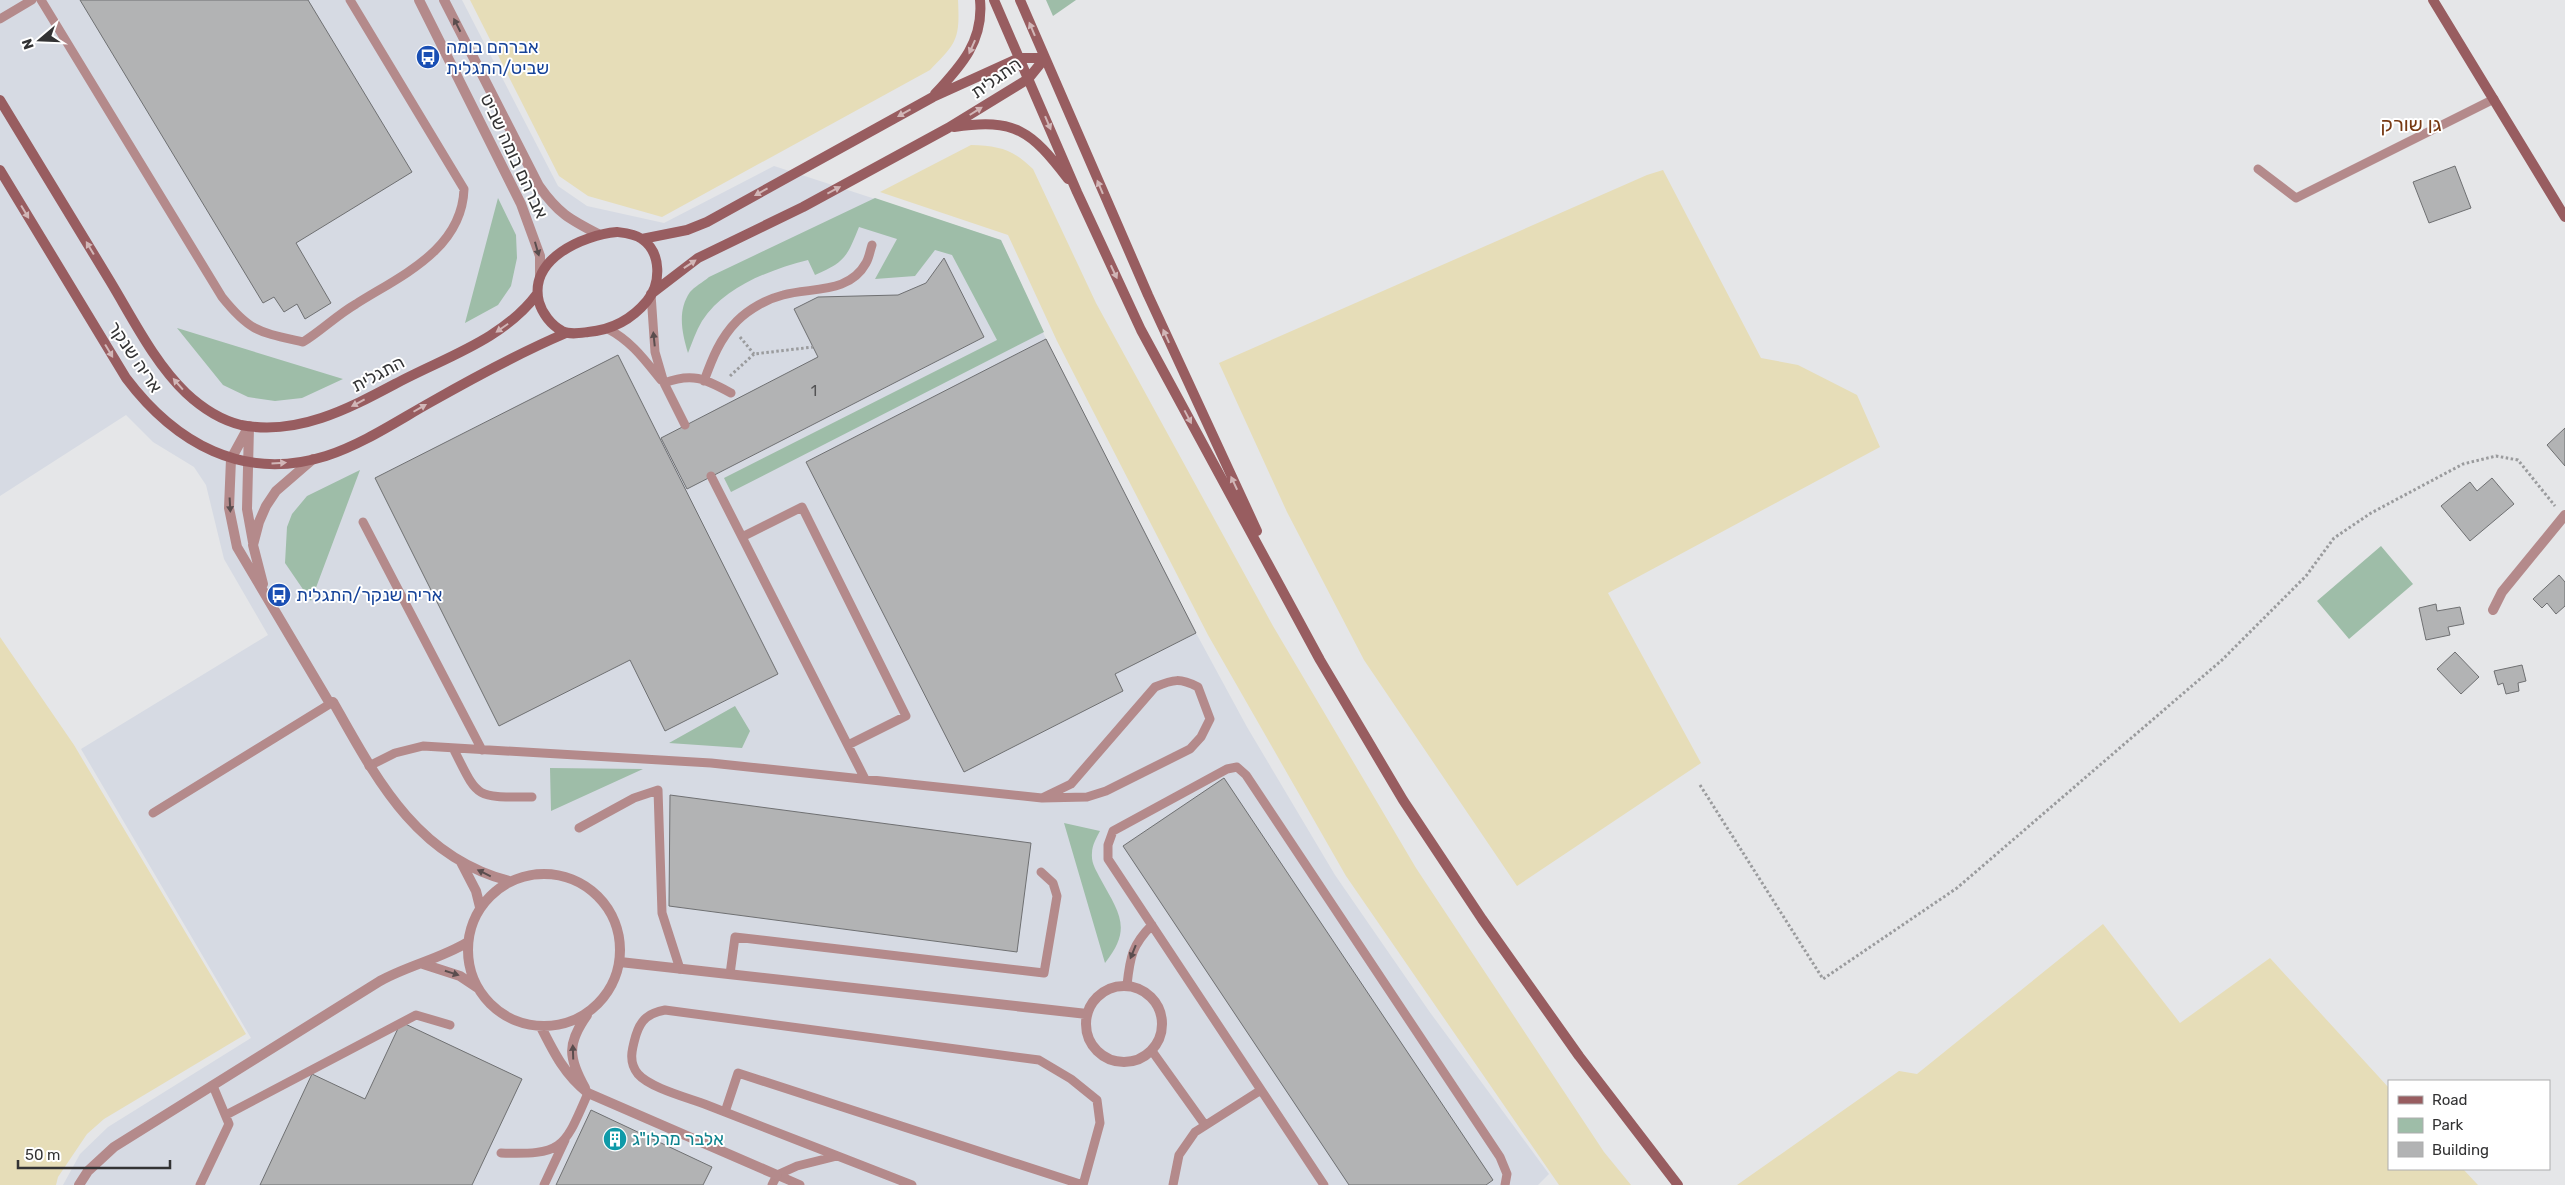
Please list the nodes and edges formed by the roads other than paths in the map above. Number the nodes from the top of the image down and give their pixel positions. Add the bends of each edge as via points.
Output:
1 (32, 0) edge
2 (41, 0) edge
3 (350, 0) edge
4 (420, 0) edge
5 (444, 0) edge
6 (980, 0) edge
7 (994, 0) edge
8 (1020, 0) edge
9 (2434, 0) edge
10 (0, 19) edge
11 (1019, 58) junction
12 (1045, 58) junction
13 (1028, 79) junction
14 (933, 97) junction
15 (2494, 99) junction
16 (0, 100) edge
17 (948, 128) junction
18 (2258, 169) dead end
19 (0, 170) edge
20 (1077, 192) junction
21 (2565, 217) edge
22 (598, 234) junction
23 (642, 239) junction
24 (872, 245) dead end
25 (540, 276) junction
26 (537, 294) junction
27 (651, 294) junction
28 (608, 329) junction
29 (566, 333) junction
30 (704, 381) junction
31 (664, 383) junction
32 (731, 393) dead end
33 (215, 415) joint
34 (684, 425) dead end
35 (249, 426) junction
36 (231, 459) junction
37 (314, 459) junction
38 (249, 462) junction
39 (711, 476) dead end
40 (2564, 516) edge
41 (363, 522) dead end
42 (742, 537) junction
43 (253, 545) junction
44 (266, 592) junction
45 (2493, 610) dead end
46 (1299, 623) junction
47 (332, 702) junction
48 (848, 745) junction
49 (453, 748) junction
50 (482, 750) junction
51 (369, 766) junction
52 (865, 779) junction
53 (532, 797) dead end
54 (1042, 798) junction
55 (153, 813) dead end
56 (579, 828) dead end
57 (460, 861) junction
58 (1041, 872) dead end
59 (509, 881) junction
60 (480, 907) junction
61 (1152, 925) junction
62 (468, 942) junction
63 (620, 962) junction
64 (422, 964) junction
65 (680, 969) junction
66 (730, 974) junction
67 (1127, 985) junction
68 (478, 988) junction
69 (589, 1012) junction
70 (1087, 1014) junction
71 (450, 1024) dead end
72 (541, 1027) junction
73 (1152, 1050) junction
74 (213, 1086) junction
75 (1261, 1090) junction
76 (588, 1094) junction
77 (726, 1112) junction
78 (226, 1115) junction
79 (1205, 1126) junction
80 (566, 1140) junction
81 (501, 1154) dead end
82 (838, 1156) junction
83 (777, 1175) junction
84 (84, 1183) edge
85 (200, 1185) edge
86 (544, 1185) edge
87 (772, 1185) edge
88 (800, 1185) edge
89 (912, 1185) edge
90 (1174, 1185) edge
91 (1324, 1185) edge
92 (1505, 1185) edge
93 (1678, 1185) edge

1 - 10 lane
2 - 3 lane via 222,297 240,319 261,333 302,342 324,330 353,305 414,270 445,240 457,221 464,199 464,189
4 -> 25 street, אברהם בומה שביט via 521,204 540,256
22 -> 5 street, אברהם בומה שביט via 566,218 539,186
6 -> 14 street via 979,32 969,55
7 - 11 street
12 -> 8 street
9 - 15 street
11 - 12 street, התגלית
11 - 13 street
11 - 14 street, התגלית
12 - 13 street, התגלית
46 -> 12 street via 1177,361
17 -> 13 street, התגלית
13 -> 20 street
14 -> 23 street, התגלית via 707,222 687,230
15 - 18 lane via 2296,198
15 - 21 street
33 -> 16 street, אריה שנקר via 186,392 162,364
17 - 20 street via 993,123 1016,129 1047,152
27 -> 17 street, התגלית via 698,258 803,207
19 -> 36 street, אריה שנקר via 142,400 180,432
20 -> 46 street via 1141,330
22 - 23 street via 629,234
22 - 25 street via 579,240 562,251
23 - 27 street via 656,259 656,281
24 - 30 lane via 866,263 854,277 826,289 784,294 753,308 732,327 716,350
25 - 26 street
26 - 29 street via 547,318
26 -> 35 street, התגלית via 522,313 494,333 349,408 314,421
27 - 28 street via 633,314
31 -> 27 lane via 655,352
28 - 29 street
28 - 31 lane via 637,350
37 -> 29 street via 361,442 506,360
30 - 31 lane via 682,376
30 - 32 lane
31 - 34 lane
33 - 35 street, התגלית
35 - 36 street
35 - 38 street
36 - 38 street, אריה שנקר
36 -> 44 street via 232,529 245,563
38 -> 37 street, אריה שנקר via 280,464
37 - 43 street via 286,482 266,506
38 - 43 street via 247,509
39 - 42 lane
40 - 45 street via 2502,592
41 - 50 lane
42 - 48 lane
42 - 48 lane via 802,507 906,716
43 - 44 street
44 - 47 street via 329,702
46 - 93 street via 1372,750 1437,853 1544,1008
47 - 51 street
47 - 55 lane
48 - 52 lane
49 - 50 lane
49 - 51 lane via 423,746 406,749
49 - 53 lane via 472,784 482,795
50 - 52 lane via 711,764
51 - 57 street via 408,820
52 - 54 lane
54 - 54 lane via 1087,797 1106,791 1190,749 1210,719 1198,687 1182,680 1155,687 1071,784
56 - 65 lane via 634,798 658,790 662,914
59 -> 57 street via 492,877
57 - 60 street via 476,891
58 - 66 lane via 1053,883 1057,896 1044,972 735,937
59 - 60 street
59 - 63 street via 531,874 554,873 577,880 596,893 611,912 620,933
60 - 62 street
61 -> 67 lane via 1138,939 1130,958
61 - 75 lane
61 - 92 lane via 1108,859 1108,845 1113,832 1227,769 1237,767 1246,774 1500,1157 1507,1174
62 - 64 street
62 - 68 street via 470,966
63 - 65 street
63 - 69 street via 616,978 605,997
64 -> 68 street via 460,976
64 - 74 street via 380,981
65 - 66 street
66 - 70 street
67 - 70 street via 1103,991 1094,999
67 - 73 street via 1149,995 1157,1005 1162,1028
68 - 72 street via 494,1008 516,1021
69 - 72 street via 566,1024
76 -> 69 street via 576,1072 572,1053 574,1033
70 - 73 street via 1087,1035 1102,1056 1115,1062 1128,1062
71 - 78 lane via 416,1015
72 - 76 street via 558,1062
73 - 79 lane
74 - 78 lane
74 - 84 street via 102,1156
75 - 79 lane
75 - 91 lane
76 - 80 lane
76 - 83 street
77 - 77 lane via 738,1073 1083,1185 1100,1123 1097,1100 1039,1060 665,1010 652,1013 640,1022 632,1051 632,1063 639,1075 650,1083
77 - 82 lane
78 - 85 lane via 229,1124
79 - 90 lane via 1195,1132 1179,1155
80 - 81 lane via 551,1150
80 - 86 lane
82 - 83 lane via 797,1166
82 - 89 lane
83 - 87 lane
83 - 88 lane

